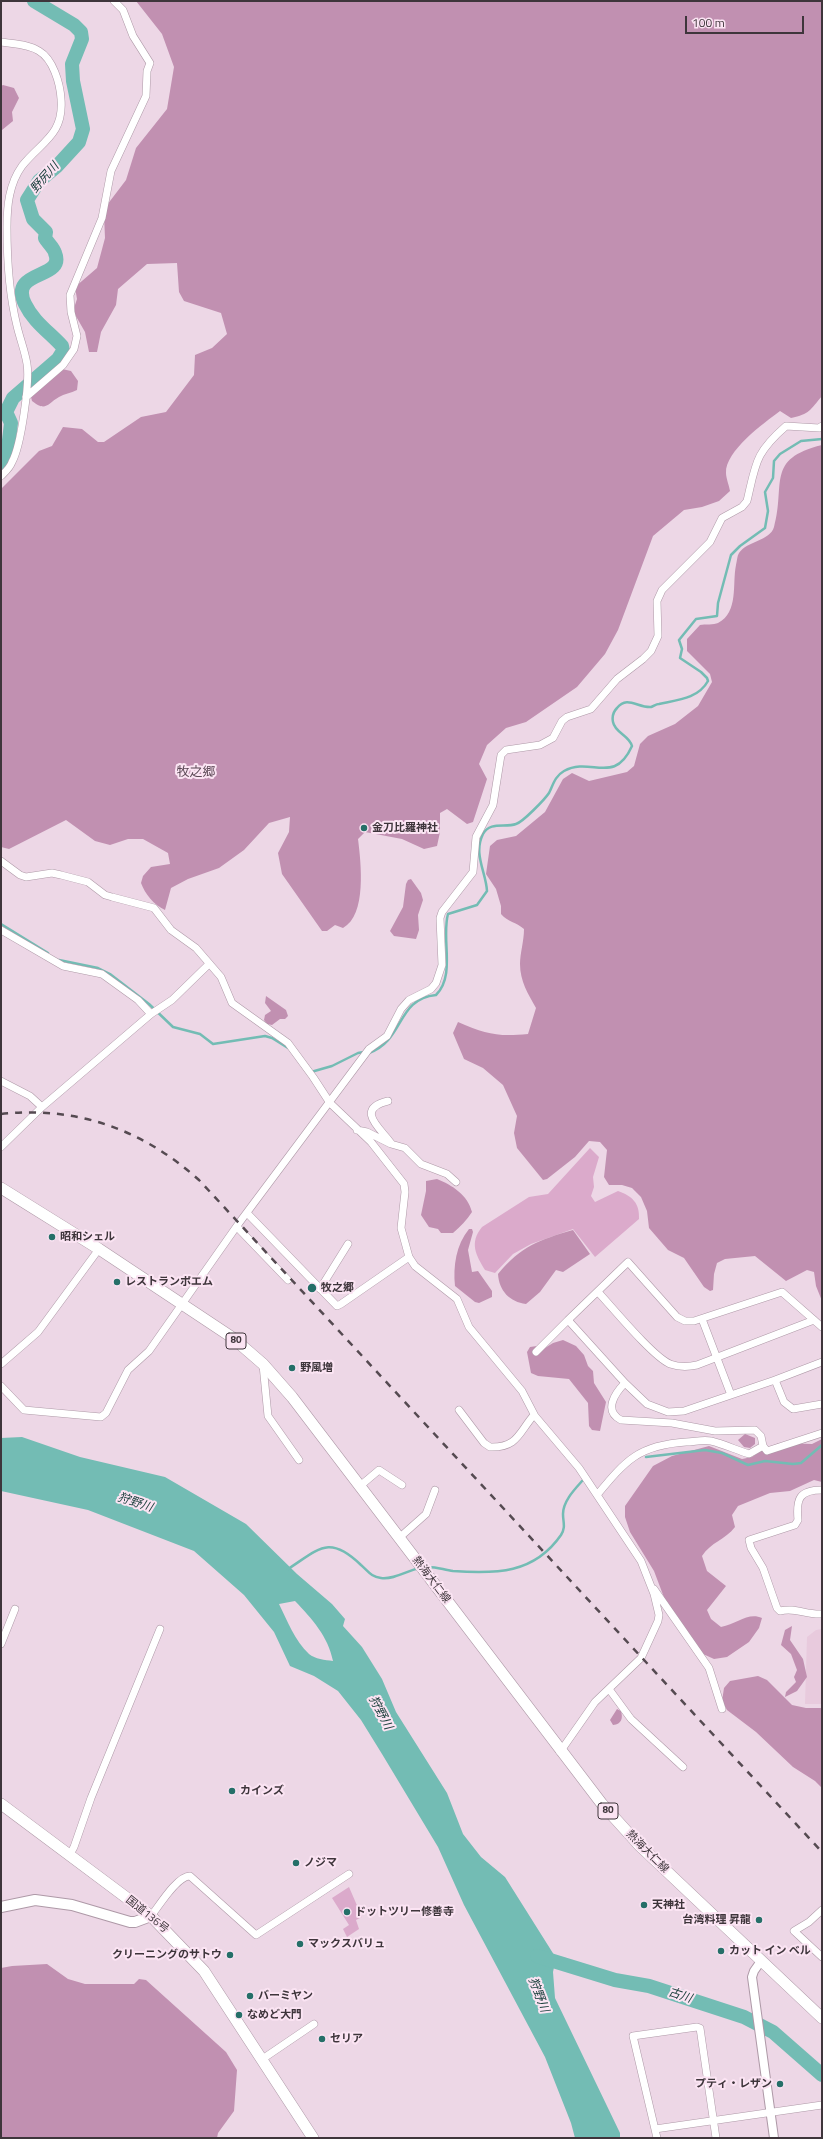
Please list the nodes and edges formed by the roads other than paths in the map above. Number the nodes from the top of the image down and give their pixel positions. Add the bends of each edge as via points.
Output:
1 (114, 1) edge
2 (1, 42) edge
3 (26, 398) junction
4 (822, 426) edge
5 (1, 476) edge
6 (1, 861) edge
7 (1, 930) edge
8 (209, 964) junction
9 (154, 1011) junction
10 (1, 1081) edge
11 (388, 1101) dead end
12 (330, 1103) junction
13 (42, 1107) junction
14 (357, 1130) junction
15 (393, 1144) junction
16 (1, 1147) edge
17 (456, 1182) dead end
18 (1, 1188) edge
19 (247, 1213) junction
20 (236, 1227) junction
21 (348, 1244) dead end
22 (99, 1249) junction
23 (408, 1257) junction
24 (288, 1280) dead end
25 (320, 1289) junction
26 (598, 1292) junction
27 (183, 1305) junction
28 (702, 1319) junction
29 (568, 1320) junction
30 (814, 1320) junction
31 (822, 1327) edge
32 (536, 1352) dead end
33 (717, 1358) junction
34 (822, 1362) edge
35 (1, 1364) edge
36 (263, 1364) junction
37 (776, 1380) junction
38 (625, 1383) junction
39 (1, 1386) edge
40 (731, 1395) junction
41 (822, 1404) edge
42 (459, 1410) dead end
43 (534, 1415) junction
44 (822, 1433) edge
45 (763, 1446) junction
46 (300, 1460) dead end
47 (402, 1485) dead end
48 (360, 1486) junction
49 (435, 1490) dead end
50 (822, 1490) edge
51 (597, 1495) junction
52 (399, 1538) junction
53 (652, 1587) junction
54 (15, 1609) dead end
55 (822, 1614) edge
56 (160, 1629) dead end
57 (1, 1644) edge
58 (609, 1689) junction
59 (722, 1710) dead end
60 (560, 1752) junction
61 (683, 1767) dead end
62 (1, 1804) edge
63 (69, 1856) junction
64 (349, 1874) dead end
65 (1, 1907) edge
66 (822, 1910) edge
67 (151, 1916) junction
68 (822, 1958) edge
69 (761, 1961) junction
70 (822, 2018) edge
71 (314, 2024) dead end
72 (261, 2060) junction
73 (822, 2105) edge
74 (771, 2112) junction
75 (713, 2120) junction
76 (655, 2129) junction
77 (313, 2138) edge
78 (657, 2138) edge
79 (716, 2138) edge
80 (774, 2138) edge

1 - 3 street via 123,10 133,36 150,63 147,71 146,96 111,171 102,218 70,295 77,336 74,349 63,365
2 - 3 street via 40,51 48,59 58,79 61,100 59,122 52,136 22,166 12,185 9,198 8,264 17,325 27,364 29,382
3 - 5 street via 20,440 13,462
4 - 12 street via 786,426 770,439 757,457 747,502 722,518 710,542 662,590 657,601 658,636 651,651 617,679 591,709 562,721 553,738 540,745 506,750 501,756 493,805 476,837 473,872 440,918 442,965 436,983 431,989 409,1000 401,1009 390,1032 369,1049
6 - 8 street via 26,877 52,873 61,875 88,882 112,897 154,908 171,930 196,948
7 - 9 street via 63,966 102,974
8 - 9 street via 172,1000
8 - 12 street via 221,977 232,1004 288,1042
9 - 13 street
10 - 13 street via 30,1096
11 - 15 street via 372,1109 371,1116
12 - 14 street
12 - 19 street
13 - 16 street
14 - 15 street
14 - 23 street via 371,1142 404,1184 405,1197 400,1228
15 - 17 street via 405,1148 421,1164 447,1174
18 - 22 main road, 熱海大仁線 / 80
19 - 20 street
19 - 25 street
20 - 24 street
20 - 27 street
21 - 25 street
22 - 27 main road, 熱海大仁線 / 80
22 - 35 street via 38,1332
23 - 25 street via 341,1304 334,1304
23 - 43 street via 457,1299 470,1327 522,1391
26 - 28 street via 628,1262 678,1317 685,1321
26 - 29 street
26 - 33 street via 654,1352 668,1363 697,1366
27 - 36 main road, 熱海大仁線 / 80 via 233,1338
27 - 39 street via 149,1351 128,1370 106,1413 101,1417 24,1410
28 - 30 street via 782,1292
28 - 33 street
29 - 32 street
29 - 38 street
30 - 31 street
30 - 33 street
33 - 40 street
34 - 37 street
36 - 46 street via 268,1416
36 - 48 main road, 熱海大仁線 / 80
37 - 40 street
37 - 41 street via 784,1402 793,1409
38 - 40 street via 647,1404 668,1412 684,1411
38 - 45 street via 614,1395 612,1402 613,1412 621,1420 672,1423 715,1431 755,1430 762,1436
42 - 43 street via 484,1443 490,1447 508,1446 521,1435
43 - 51 street via 579,1468
44 - 45 street via 767,1451
45 - 51 street via 749,1454 709,1441 654,1446 630,1460
47 - 48 street via 379,1470
48 - 52 main road, 熱海大仁線 / 80
49 - 52 street via 426,1514
50 - 55 street via 809,1491 799,1499 796,1506 798,1520 795,1525 749,1540 763,1568 777,1608 780,1611 792,1609 809,1615
51 - 53 street via 641,1561
52 - 60 main road, 熱海大仁線 / 80
53 - 58 street via 659,1611 658,1620 641,1658
53 - 59 street via 709,1668
54 - 57 street
56 - 63 street
58 - 60 street via 595,1702
58 - 61 street via 631,1719
60 - 69 main road, 熱海大仁線 / 80 via 640,1846
62 - 63 main road, 国道136号
63 - 67 main road, 国道136号
64 - 67 street via 256,1935 190,1876 185,1876 178,1882
65 - 67 main road via 35,1900 72,1905 130,1922
66 - 68 street via 794,1931
67 - 72 main road, 国道136号 via 204,1971
69 - 70 main road, 熱海大仁線 / 80
69 - 74 street via 752,1977
71 - 72 street
72 - 77 main road, 国道136号
73 - 74 street
74 - 75 street
74 - 80 street
75 - 76 street
75 - 76 street via 700,2028 633,2036
75 - 79 street
76 - 78 street

